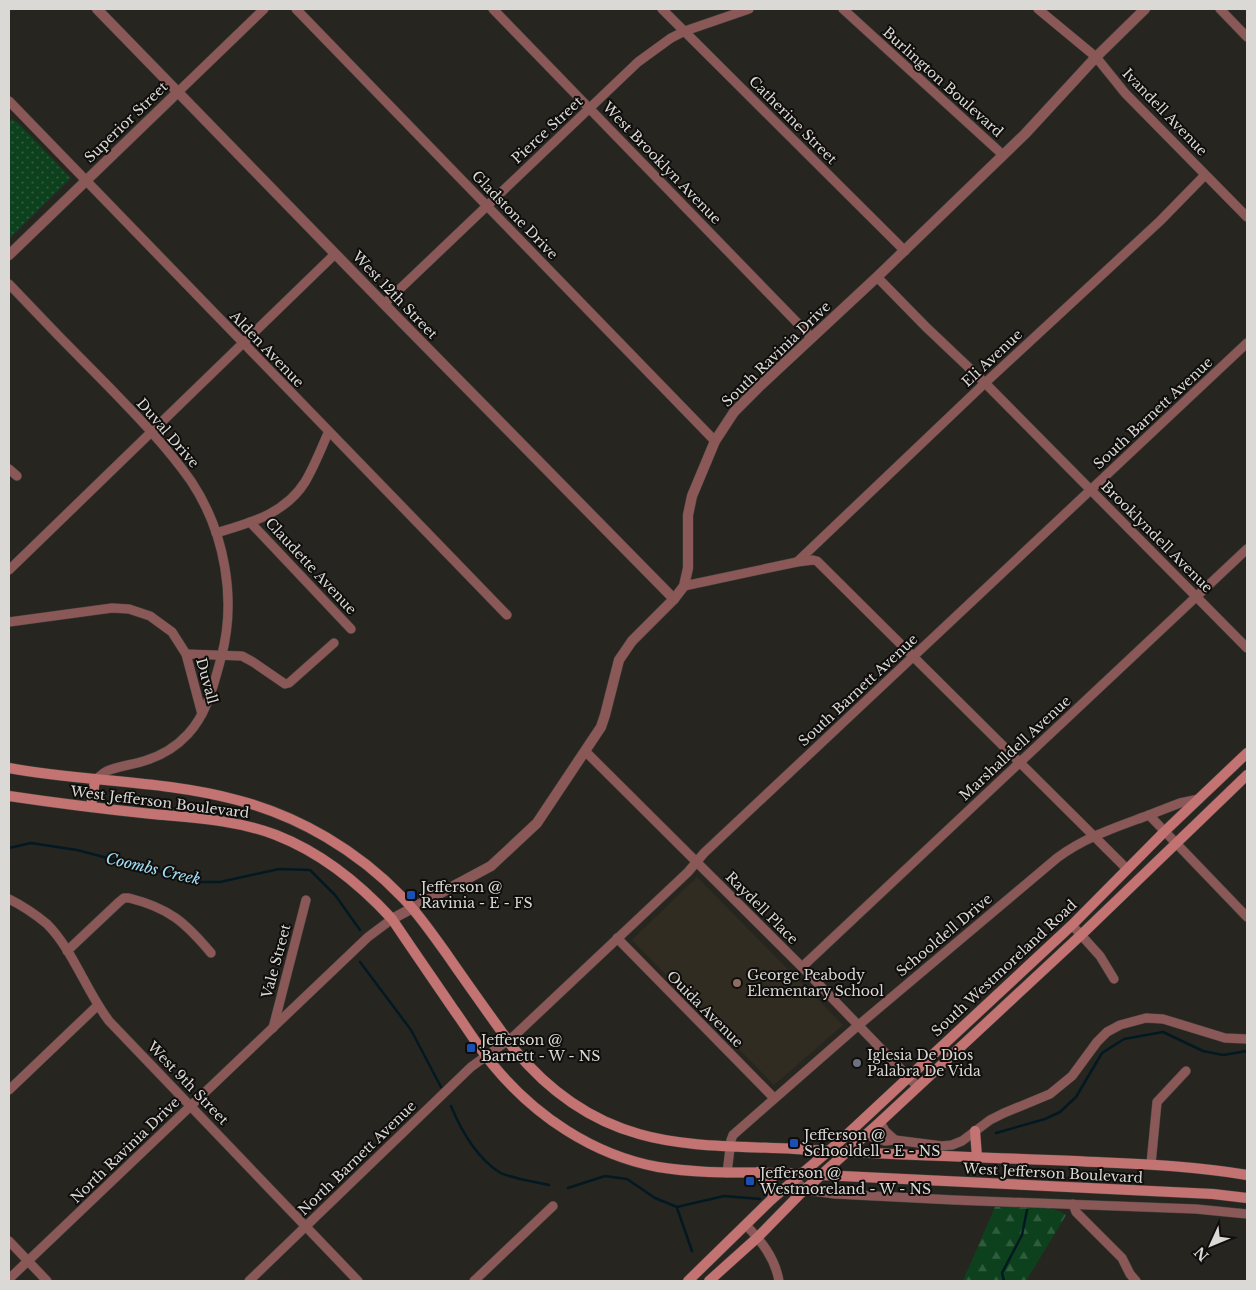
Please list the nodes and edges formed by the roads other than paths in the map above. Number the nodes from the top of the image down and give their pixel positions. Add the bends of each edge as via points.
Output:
1 (97, 9) edge
2 (264, 9) edge
3 (296, 9) edge
4 (493, 9) edge
5 (662, 9) edge
6 (749, 9) edge
7 (843, 9) edge
8 (1038, 9) edge
9 (1144, 9) edge
10 (1220, 9) edge
11 (685, 31) junction
12 (1247, 37) edge
13 (1096, 57) junction
14 (178, 92) junction
15 (9, 101) edge
16 (590, 109) junction
17 (1003, 156) junction
18 (1206, 175) junction
19 (85, 180) junction
20 (486, 205) junction
21 (1247, 217) edge
22 (905, 251) junction
23 (335, 254) junction
24 (9, 255) edge
25 (877, 277) junction
26 (9, 284) edge
27 (384, 304) junction
28 (812, 338) junction
29 (243, 343) junction
30 (1247, 343) edge
31 (985, 383) junction
32 (152, 432) junction
33 (328, 433) junction
34 (716, 441) junction
35 (9, 469) edge
36 (17, 476) dead end
37 (1091, 491) junction
38 (250, 522) junction
39 (216, 533) junction
40 (1247, 549) edge
41 (797, 562) junction
42 (9, 570) edge
43 (684, 586) junction
44 (1196, 597) junction
45 (674, 599) junction
46 (507, 615) dead end
47 (9, 622) edge
48 (351, 629) dead end
49 (334, 643) dead end
50 (1247, 648) edge
51 (186, 654) junction
52 (222, 655) junction
53 (914, 657) junction
54 (202, 715) junction
55 (585, 751) junction
56 (1247, 753) edge
57 (1020, 763) junction
58 (9, 768) edge
59 (1247, 775) edge
60 (95, 780) junction
61 (9, 796) edge
62 (1199, 798) junction
63 (91, 807) junction
64 (1149, 815) junction
65 (1165, 831) junction
66 (1094, 835) junction
67 (1176, 843) junction
68 (697, 862) junction
69 (1128, 868) junction
70 (9, 898) edge
71 (306, 900) dead end
72 (413, 909) junction
73 (1247, 917) edge
74 (392, 919) junction
75 (1072, 925) junction
76 (1081, 935) junction
77 (368, 937) joint
78 (617, 938) junction
79 (67, 952) junction
80 (211, 953) dead end
81 (802, 968) junction
82 (1114, 979) dead end
83 (97, 1006) junction
84 (859, 1025) junction
85 (272, 1029) junction
86 (507, 1040) junction
87 (1247, 1040) edge
88 (486, 1055) junction
89 (1186, 1071) dead end
90 (908, 1076) junction
91 (918, 1087) junction
92 (9, 1090) edge
93 (774, 1098) junction
94 (191, 1106) junction
95 (880, 1122) junction
96 (975, 1132) junction
97 (866, 1135) junction
98 (895, 1140) junction
99 (730, 1145) junction
100 (828, 1151) junction
101 (846, 1152) junction
102 (977, 1157) junction
103 (1151, 1164) junction
104 (757, 1172) junction
105 (727, 1173) junction
106 (821, 1175) junction
107 (1247, 1175) edge
108 (799, 1177) junction
109 (805, 1190) junction
110 (1247, 1198) edge
111 (772, 1199) junction
112 (1072, 1204) junction
113 (553, 1206) dead end
114 (1247, 1214) edge
115 (746, 1225) junction
116 (306, 1227) junction
117 (758, 1237) junction
118 (9, 1241) edge
119 (28, 1261) junction
120 (9, 1279) edge
121 (47, 1281) edge
122 (249, 1281) edge
123 (358, 1281) edge
124 (474, 1281) edge
125 (688, 1281) edge
126 (709, 1281) edge
127 (779, 1281) edge
128 (1136, 1281) edge

1 - 14 street, West 12th Street
2 - 14 street, Superior Street
3 - 20 street, Gladstone Drive
4 - 16 street, West Brooklyn Avenue
5 - 11 street, Catherine Street
6 - 11 street, Pierce Street
7 - 17 street, Burlington Boulevard
8 - 13 street, Ivandell Avenue
9 - 13 street, South Ravinia Drive
10 - 12 street
11 - 16 street, Pierce Street via 656,47
11 - 22 street, Catherine Street
13 - 17 street, South Ravinia Drive
13 - 18 street, Ivandell Avenue via 1124,93
14 - 19 street, Superior Street
14 - 23 street, West 12th Street
15 - 19 street, Alden Avenue
16 - 20 street, Pierce Street
16 - 28 street, West Brooklyn Avenue
17 - 22 street, South Ravinia Drive
18 - 21 street, Ivandell Avenue
18 - 31 street, Eli Avenue
19 - 24 street, Superior Street
19 - 29 street, Alden Avenue
20 - 27 street, Pierce Street
20 - 34 street, Gladstone Drive
22 - 25 street, South Ravinia Drive
23 - 27 street, West 12th Street
23 - 29 street
25 - 28 street, South Ravinia Drive
25 - 31 street, Brooklyndell Avenue
26 - 32 street, Duval Drive
27 - 45 street, West 12th Street
28 - 34 street, South Ravinia Drive via 734,412
29 - 32 street
29 - 33 street, Alden Avenue
30 - 37 street, South Barnett Avenue
31 - 37 street, Brooklyndell Avenue
31 - 41 street, Eli Avenue
32 - 39 street, Duval Drive via 192,483
32 - 42 street
33 - 38 street via 296,494 276,511
33 - 46 street, Alden Avenue
34 - 43 street, South Ravinia Drive via 692,496
35 - 36 street
37 - 44 street, Brooklyndell Avenue
37 - 53 street, South Barnett Avenue
38 - 39 street
38 - 48 street, Claudette Avenue
39 - 52 street, Duval Drive via 229,600
40 - 44 street, Marshalldell Avenue
41 - 43 street
41 - 53 street via 812,560 823,565
43 - 45 street, South Ravinia Drive
44 - 50 street, Brooklyndell Avenue
44 - 57 street, Marshalldell Avenue
45 - 55 street, South Ravinia Drive via 632,641 619,660 601,727
47 - 51 street, Duvall via 112,608 129,609 150,616 172,632
49 - 52 street via 289,684 284,684 242,656
51 - 52 street
51 - 54 street, Duvall
52 - 54 street, Duval Drive via 214,687
53 - 57 street
53 - 68 street, South Barnett Avenue
54 - 60 street, Duval Drive via 190,733 175,746 143,762 107,771
55 - 68 street, Raydell Place
55 - 72 street, South Ravinia Drive via 538,823 499,860
56 - 62 main road, South Westmoreland Road
57 - 66 street
57 - 81 street, Marshalldell Avenue
58 - 60 main road, West Jefferson Boulevard
59 - 67 main road, South Westmoreland Road
60 - 63 main road
60 - 72 main road, West Jefferson Boulevard via 220,796 284,816 330,840 364,863
61 - 63 main road, West Jefferson Boulevard
62 - 64 street, Schooldell Drive
62 - 65 main road, South Westmoreland Road
63 - 74 main road, West Jefferson Boulevard via 229,823 275,835 309,850 344,873
64 - 65 street
64 - 66 street, Schooldell Drive
65 - 67 street
65 - 69 main road, South Westmoreland Road
66 - 69 street
66 - 84 street, Schooldell Drive via 1057,858
67 - 73 street
67 - 76 main road, South Westmoreland Road
68 - 78 street, South Barnett Avenue
68 - 81 street, Raydell Place
69 - 75 main road, South Westmoreland Road
70 - 79 street, West 9th Street via 48,926
71 - 85 street, Vale Street
72 - 74 street, South Ravinia Drive
72 - 86 main road, West Jefferson Boulevard
74 - 77 street, South Ravinia Drive
74 - 88 main road, West Jefferson Boulevard
75 - 76 street
75 - 90 main road, South Westmoreland Road
76 - 82 street via 1100,956
76 - 91 main road, South Westmoreland Road
77 - 85 street, North Ravinia Drive
78 - 86 street, South Barnett Avenue
78 - 93 street, Ouida Avenue
79 - 80 street via 119,902 129,898 178,918
79 - 83 street, West 9th Street
81 - 84 street, Raydell Place
83 - 92 street
83 - 94 street, West 9th Street
84 - 90 street, Raydell Place
84 - 93 street, Schooldell Drive
85 - 94 street, North Ravinia Drive
86 - 88 street, South Barnett Avenue
86 - 99 main road, West Jefferson Boulevard via 547,1084 586,1112 609,1123 651,1137
87 - 96 street via 1219,1036 1163,1019 1146,1018 1120,1025 1096,1042 1063,1086 990,1120
88 - 105 main road, West Jefferson Boulevard via 527,1101 558,1125 596,1147 656,1166
88 - 116 street, North Barnett Avenue
89 - 103 street via 1157,1102
90 - 91 street, Raydell Place
90 - 100 main road, South Westmoreland Road
91 - 95 main road, South Westmoreland Road
93 - 99 street, Schooldell Drive via 733,1135
94 - 116 street, West 9th Street
94 - 119 street, North Ravinia Drive
95 - 97 main road, South Westmoreland Road
95 - 98 street
96 - 98 street via 957,1143 942,1146
96 - 102 main road
97 - 98 street via 885,1141
97 - 101 main road, South Westmoreland Road
99 - 100 main road, West Jefferson Boulevard
99 - 105 street, Schooldell Drive
100 - 101 main road, West Jefferson Boulevard
100 - 108 main road, South Westmoreland Road
101 - 102 main road, West Jefferson Boulevard
101 - 106 main road, South Westmoreland Road
102 - 103 main road, West Jefferson Boulevard
103 - 107 main road, West Jefferson Boulevard
104 - 105 main road, West Jefferson Boulevard
104 - 108 main road, West Jefferson Boulevard
104 - 111 main road via 771,1181 775,1190
106 - 108 main road, West Jefferson Boulevard
106 - 109 main road, South Westmoreland Road
106 - 110 main road, West Jefferson Boulevard
108 - 109 street
108 - 111 main road, South Westmoreland Road
109 - 112 street via 879,1197
109 - 117 main road, South Westmoreland Road
111 - 115 main road, South Westmoreland Road
112 - 114 street
112 - 128 street via 1076,1212 1122,1258
113 - 124 street
115 - 117 street
115 - 125 main road, South Westmoreland Road
116 - 122 street, North Barnett Avenue
116 - 123 street, West 9th Street
117 - 126 main road, South Westmoreland Road
117 - 127 street via 770,1253
118 - 119 street
119 - 120 street, North Ravinia Drive
119 - 121 street

